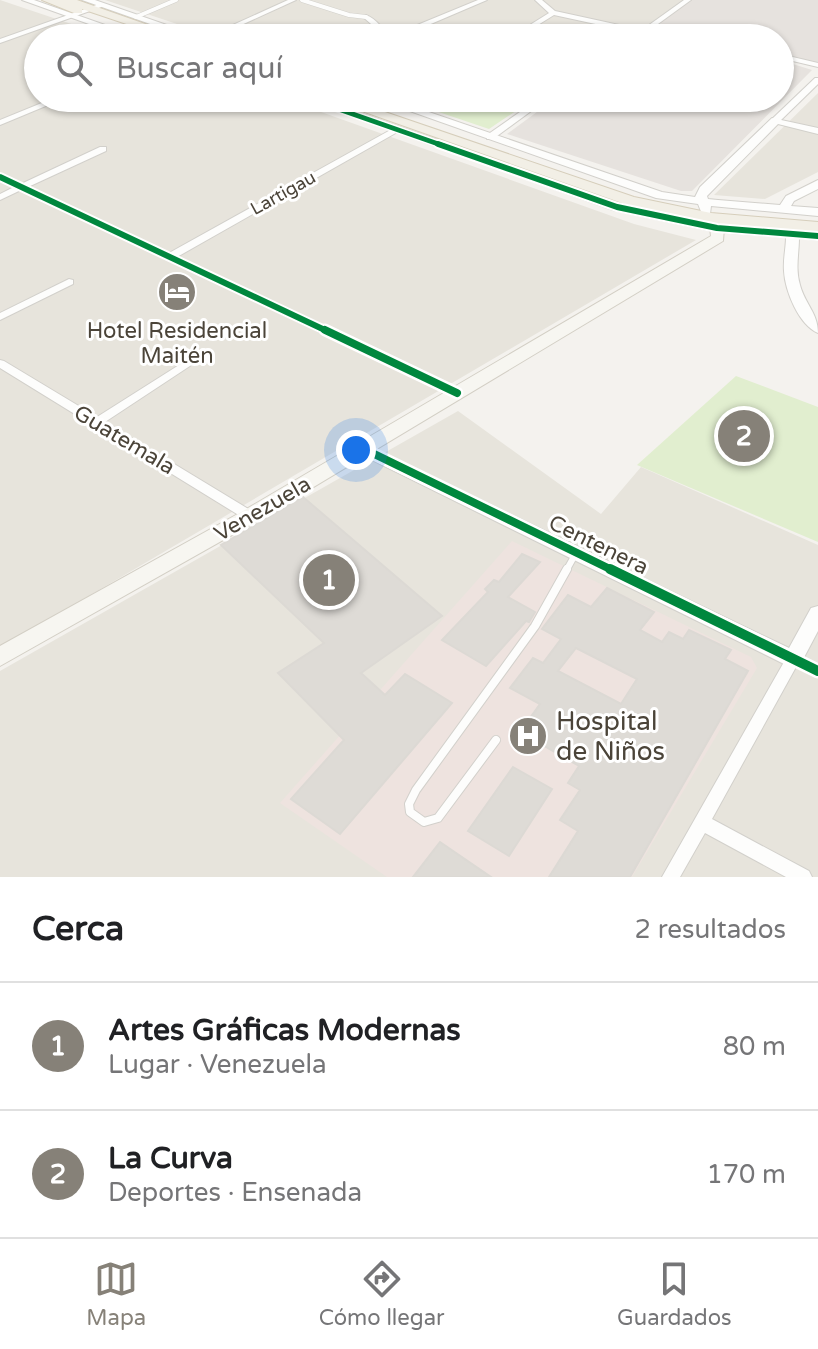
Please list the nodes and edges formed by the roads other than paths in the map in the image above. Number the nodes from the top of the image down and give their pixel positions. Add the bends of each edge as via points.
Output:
1 (26, 0) edge
2 (47, 0) edge
3 (66, 0) edge
4 (176, 0) edge
5 (293, 0) edge
6 (302, 0) edge
7 (484, 0) edge
8 (538, 0) edge
9 (688, 0) edge
10 (86, 8) edge
11 (553, 13) junction
12 (136, 17) junction
13 (366, 17) joint
14 (44, 24) edge
15 (113, 24) edge
16 (124, 24) edge
17 (136, 24) edge
18 (157, 24) edge
19 (239, 24) edge
20 (376, 24) edge
21 (427, 24) edge
22 (535, 24) edge
23 (605, 24) edge
24 (654, 24) edge
25 (24, 32) edge
26 (0, 41) edge
27 (794, 59) edge
28 (818, 65) edge
29 (818, 80) edge
30 (794, 103) edge
31 (27, 112) edge
32 (346, 112) edge
33 (372, 112) edge
34 (395, 112) edge
35 (419, 112) edge
36 (525, 112) edge
37 (784, 112) edge
38 (776, 120) junction
39 (0, 123) edge
40 (397, 130) junction
41 (818, 131) edge
42 (490, 137) junction
43 (103, 149) dead end
44 (0, 177) edge
45 (818, 184) edge
46 (22, 187) junction
47 (0, 197) edge
48 (818, 212) edge
49 (709, 214) junction
50 (818, 218) edge
51 (788, 221) junction
52 (818, 227) edge
53 (818, 236) edge
54 (170, 257) junction
55 (69, 282) dead end
56 (0, 317) edge
57 (818, 329) edge
58 (198, 356) dead end
59 (0, 363) edge
60 (457, 393) junction
61 (97, 422) junction
62 (364, 449) junction
63 (250, 516) junction
64 (576, 553) junction
65 (818, 613) edge
66 (0, 657) edge
67 (793, 659) junction
68 (818, 671) edge
69 (496, 740) dead end
70 (701, 822) junction
71 (671, 877) edge
72 (803, 877) edge

1 - 10 street
2 - 10 main road
3 - 10 main road
4 - 12 lane
5 - 19 street
6 - 13 lane
7 - 21 street
8 - 11 street
9 - 24 street
10 - 12 street
10 - 14 street
10 - 15 street
10 - 16 main road
10 - 17 main road
11 - 22 street
11 - 23 street
12 - 18 street
13 - 20 street
25 - 26 street
27 - 28 street
29 - 30 street
31 - 39 street
32 - 40 street
33 - 49 main road via 630,201
34 - 49 main road
35 - 42 street
36 - 42 street
37 - 38 street
38 - 41 street
38 - 49 street via 704,190 701,196
40 - 49 street via 660,218
40 - 54 street, Lartigau
42 - 49 street
43 - 46 street
44 - 46 street
45 - 51 street via 790,199
46 - 47 street
46 - 54 street
48 - 51 street
49 - 51 main road
49 - 60 main road, Venezuela via 718,238
50 - 51 main road
51 - 52 main road
51 - 53 street
51 - 57 street via 791,275 803,309
54 - 60 street
55 - 56 street
58 - 61 street
59 - 61 street, Guatemala
60 - 62 main road, Venezuela
61 - 63 street, Guatemala
62 - 63 main road, Venezuela
62 - 64 street, Centenera
63 - 66 main road, Venezuela
64 - 67 street, Centenera
64 - 69 lane via 535,626 416,790 410,812 424,822 438,818
65 - 67 street
67 - 68 street, Centenera
67 - 70 street
70 - 71 street
70 - 72 street

